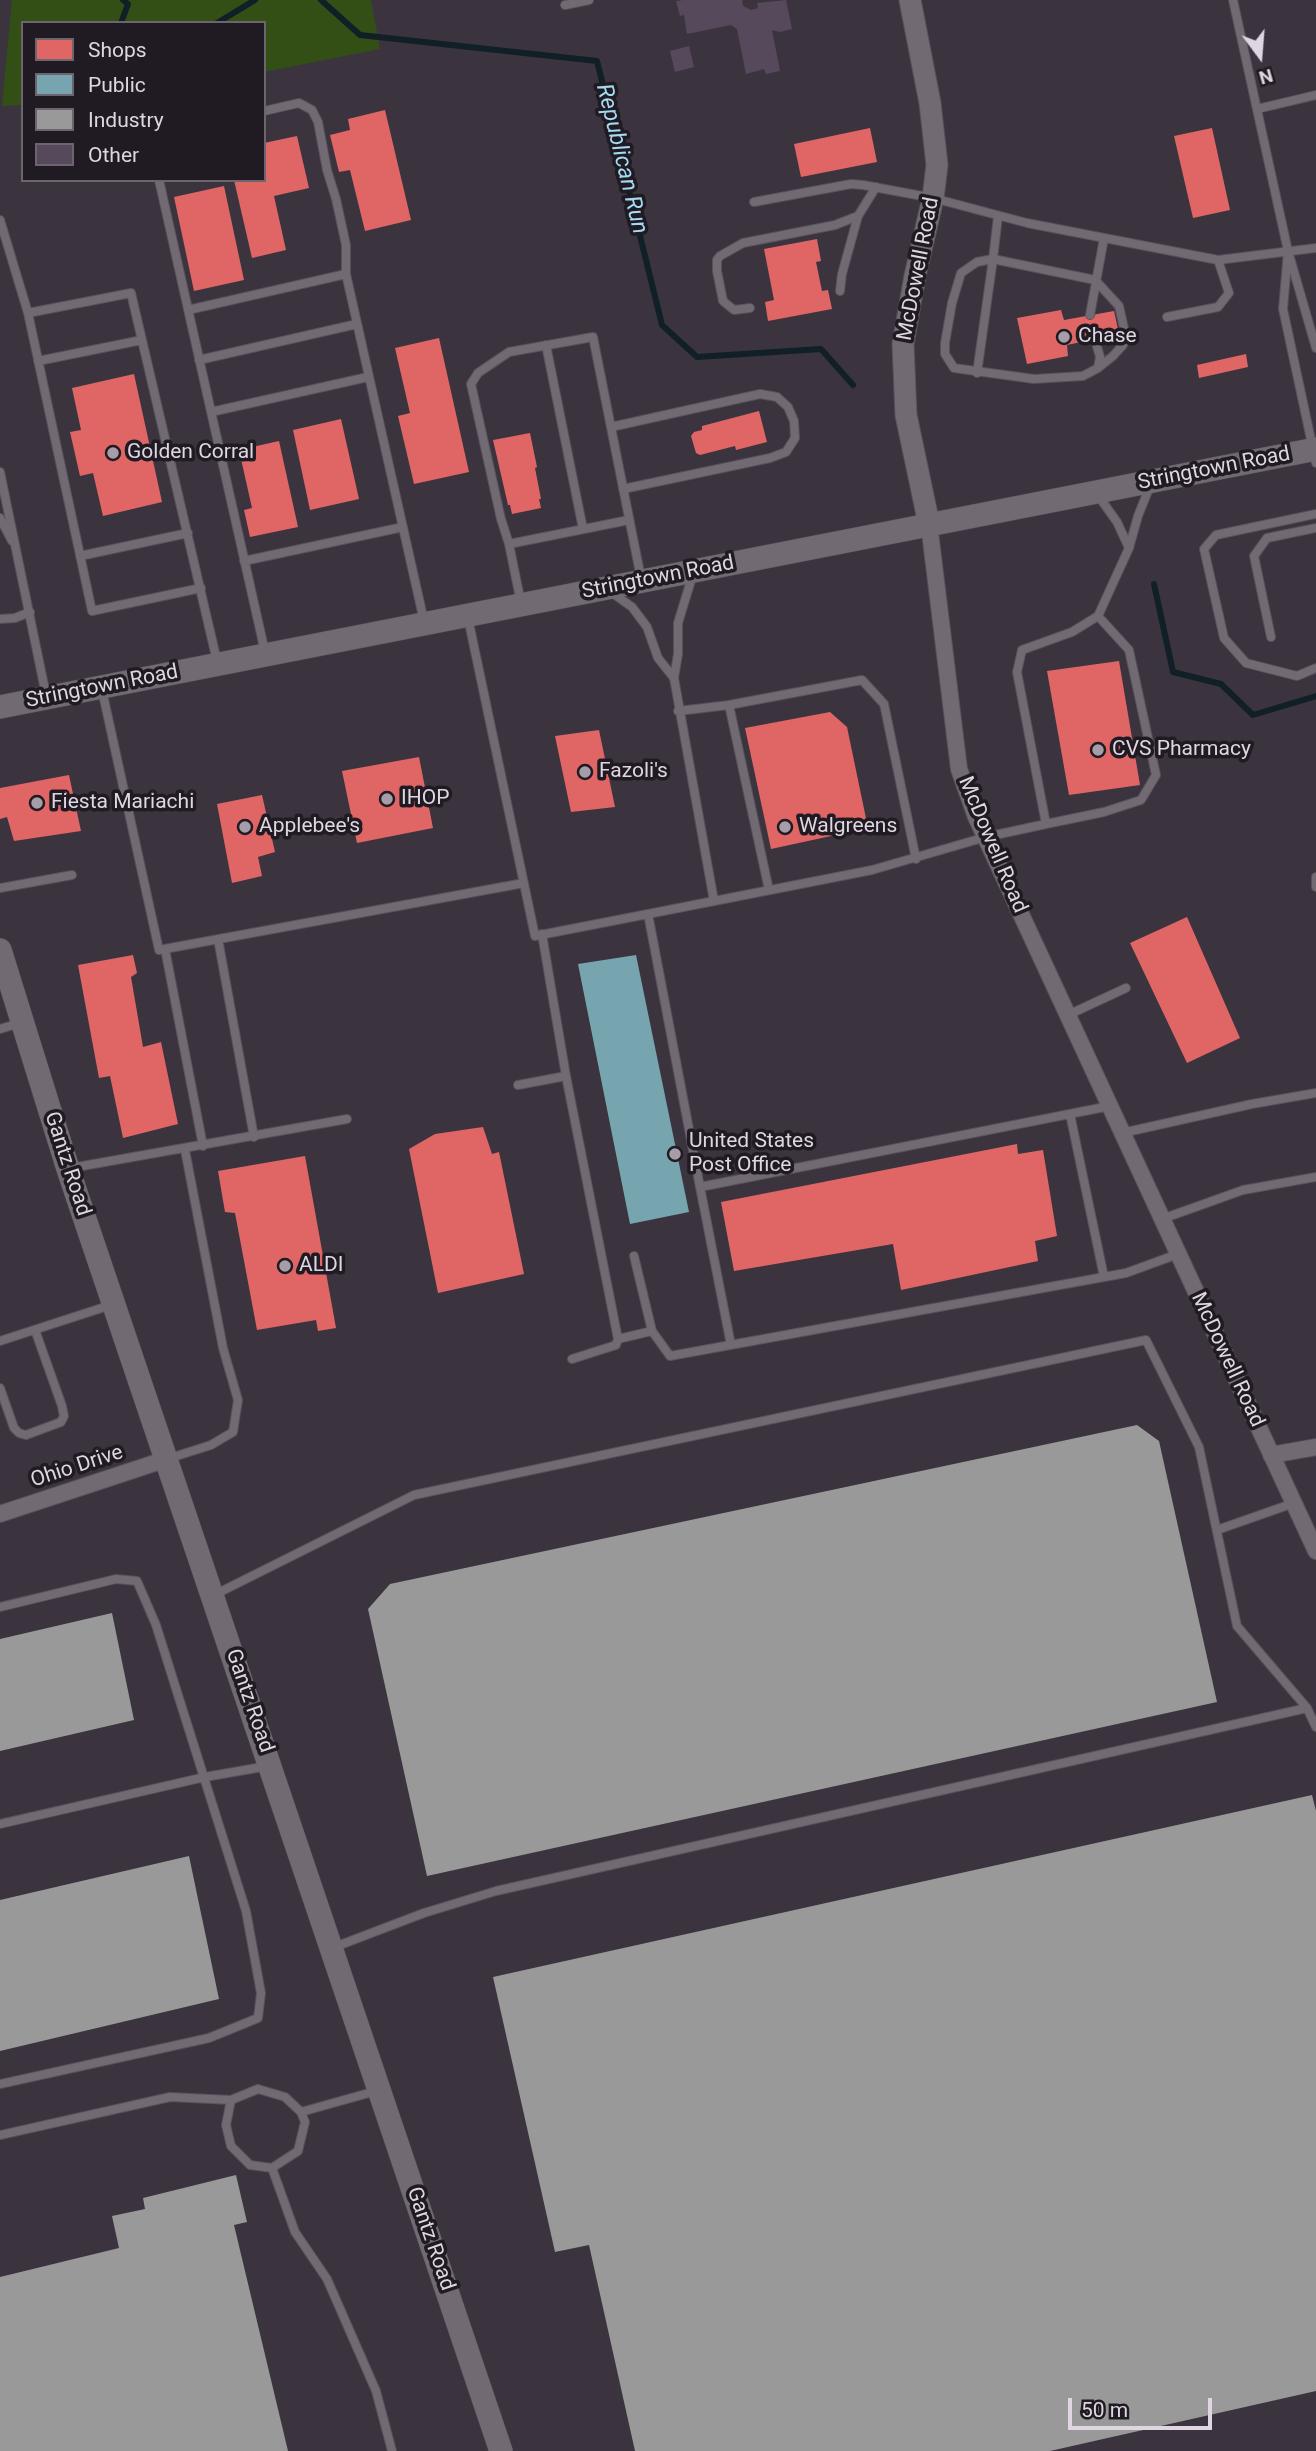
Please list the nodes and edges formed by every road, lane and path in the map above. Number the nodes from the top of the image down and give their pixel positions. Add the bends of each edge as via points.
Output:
1 (589, 0) edge
2 (910, 0) edge
3 (1233, 0) edge
4 (565, 5) dead end
5 (1316, 96) edge
6 (1257, 109) junction
7 (266, 111) edge
8 (159, 182) edge
9 (876, 187) junction
10 (933, 198) junction
11 (754, 202) dead end
12 (858, 216) junction
13 (998, 216) junction
14 (0, 220) edge
15 (1104, 238) junction
16 (1316, 248) edge
17 (1288, 251) junction
18 (993, 259) junction
19 (1218, 260) junction
20 (346, 275) junction
21 (1095, 280) junction
22 (840, 291) dead end
23 (750, 308) dead end
24 (188, 310) junction
25 (28, 313) junction
26 (1090, 316) dead end
27 (1167, 317) dead end
28 (357, 324) junction
29 (1095, 339) dead end
30 (142, 340) junction
31 (546, 345) junction
32 (1316, 348) edge
33 (199, 360) junction
34 (38, 361) junction
35 (1098, 368) junction
36 (977, 373) junction
37 (368, 377) junction
38 (211, 412) junction
39 (611, 427) junction
40 (1315, 451) edge
41 (0, 472) edge
42 (1152, 481) junction
43 (623, 489) junction
44 (1096, 492) junction
45 (1316, 514) edge
46 (0, 518) edge
47 (629, 520) junction
48 (929, 524) junction
49 (403, 527) junction
50 (1316, 528) edge
51 (583, 529) junction
52 (188, 533) junction
53 (509, 544) junction
54 (1129, 548) junction
55 (17, 550) junction
56 (80, 556) junction
57 (244, 561) junction
58 (694, 570) junction
59 (642, 581) junction
60 (201, 588) junction
61 (606, 588) junction
62 (522, 605) junction
63 (30, 612) junction
64 (467, 615) junction
65 (1098, 616) junction
66 (0, 619) edge
67 (425, 624) junction
68 (1271, 637) dead end
69 (265, 655) junction
70 (218, 664) junction
71 (1316, 668) edge
72 (674, 678) junction
73 (102, 687) junction
74 (46, 698) junction
75 (729, 705) junction
76 (0, 707) edge
77 (678, 711) junction
78 (1046, 824) junction
79 (986, 838) junction
80 (916, 859) junction
81 (72, 876) dead end
82 (1316, 877) edge
83 (524, 883) junction
84 (1316, 887) edge
85 (0, 888) edge
86 (769, 890) junction
87 (714, 901) junction
88 (648, 914) junction
89 (542, 934) junction
90 (218, 939) junction
91 (165, 949) junction
92 (0, 950) edge
93 (1126, 988) dead end
94 (1068, 1015) junction
95 (22, 1022) junction
96 (0, 1029) edge
97 (566, 1076) junction
98 (518, 1084) dead end
99 (1316, 1093) edge
100 (1110, 1106) junction
101 (1070, 1114) junction
102 (347, 1119) dead end
103 (1122, 1133) junction
104 (254, 1137) junction
105 (203, 1146) junction
106 (185, 1150) junction
107 (68, 1169) junction
108 (1316, 1177) edge
109 (700, 1187) junction
110 (1162, 1219) junction
111 (1178, 1254) junction
112 (634, 1256) dead end
113 (1104, 1277) junction
114 (114, 1304) junction
115 (35, 1330) junction
116 (652, 1331) junction
117 (618, 1339) junction
118 (0, 1341) edge
119 (730, 1345) junction
120 (572, 1359) dead end
121 (0, 1388) edge
122 (1316, 1447) edge
123 (1271, 1455) junction
124 (167, 1459) junction
125 (1294, 1503) junction
126 (0, 1514) edge
127 (1217, 1531) junction
128 (1316, 1551) edge
129 (214, 1595) junction
130 (0, 1607) edge
131 (1307, 1708) junction
132 (1316, 1727) edge
133 (271, 1765) junction
134 (205, 1777) junction
135 (0, 1824) edge
136 (332, 1948) junction
137 (0, 2084) edge
138 (380, 2090) junction
139 (231, 2100) junction
140 (301, 2112) junction
141 (0, 2134) edge
142 (272, 2168) junction
143 (392, 2451) edge
144 (501, 2451) edge

1 - 4 lane
2 - 10 street, McDowell Road via 936,138
3 - 6 lane
5 - 6 lane
6 - 17 lane
7 - 20 lane via 299,103 312,110 318,122 346,245
8 - 24 lane
9 - 10 lane
9 - 11 lane via 852,184
9 - 12 lane
10 - 13 lane
10 - 48 street, McDowell Road via 903,344 906,415
12 - 22 lane
12 - 23 lane via 835,225 743,243 720,256 717,271 723,302 734,310
13 - 15 lane
13 - 18 lane
14 - 25 lane
15 - 19 lane
15 - 21 lane
16 - 17 lane
17 - 19 lane
17 - 32 lane
17 - 40 lane via 1283,309
18 - 21 lane
18 - 36 lane
18 - 36 lane via 978,262 961,274 945,343 945,354 954,368
19 - 27 lane via 1229,293 1218,307
20 - 24 lane
20 - 28 lane
21 - 26 lane
21 - 35 lane via 1119,306 1125,333 1123,345
24 - 33 lane
25 - 30 lane via 131,293
25 - 34 lane
28 - 33 lane
28 - 37 lane
29 - 35 lane
30 - 34 lane
30 - 52 lane
31 - 39 lane via 593,337
31 - 51 lane
31 - 53 lane via 509,352 478,373 471,384
33 - 38 lane
34 - 56 lane
35 - 36 lane via 1062,379
37 - 38 lane
37 - 49 lane
38 - 57 lane
39 - 43 lane
39 - 43 lane via 760,394 777,397 794,421 795,438 786,452
40 - 42 main road, Stringtown Road
41 - 55 lane
42 - 44 main road, Stringtown Road
42 - 54 lane
43 - 47 lane
44 - 48 main road, Stringtown Road
44 - 54 lane
45 - 71 lane via 1216,535 1204,549 1224,638 1246,663 1297,676
46 - 55 lane
47 - 51 lane
47 - 59 lane
48 - 58 main road, Stringtown Road
48 - 79 street, McDowell Road via 959,769
49 - 57 lane
49 - 67 lane
50 - 68 lane via 1268,538 1254,556
51 - 53 lane
52 - 56 lane
52 - 60 lane
53 - 62 lane
54 - 65 lane
55 - 63 lane
56 - 60 lane via 92,611
57 - 69 lane
58 - 59 main road, Stringtown Road
58 - 72 lane via 678,623
59 - 61 main road, Stringtown Road
60 - 70 lane
61 - 62 main road, Stringtown Road
61 - 72 lane via 632,607 647,627 658,658
62 - 64 main road, Stringtown Road
63 - 66 lane
63 - 74 lane
64 - 67 main road, Stringtown Road
64 - 83 lane
65 - 78 lane via 1072,632 1022,650 1017,672
65 - 78 lane via 1129,650 1156,775 1141,800
67 - 69 main road, Stringtown Road
69 - 70 main road, Stringtown Road
70 - 73 main road, Stringtown Road
72 - 77 lane
73 - 74 main road, Stringtown Road
73 - 91 lane via 159,950
74 - 76 main road, Stringtown Road
75 - 77 lane
75 - 80 lane via 862,680 884,704
75 - 86 lane
77 - 87 lane
78 - 79 lane
79 - 80 lane
79 - 94 street, McDowell Road
80 - 86 lane
81 - 85 lane
82 - 84 lane
83 - 89 lane via 535,936
83 - 90 lane
86 - 87 lane
87 - 88 lane
88 - 89 lane
88 - 109 lane
89 - 97 lane
90 - 91 lane
90 - 104 lane
91 - 105 lane
92 - 95 main road, Gantz Road
93 - 94 lane
94 - 100 street, McDowell Road
95 - 96 lane
95 - 107 main road, Gantz Road
97 - 98 lane
97 - 117 lane
99 - 103 lane
100 - 101 lane
100 - 103 street, McDowell Road
101 - 109 lane
101 - 113 lane
102 - 104 lane
103 - 110 street, McDowell Road
104 - 105 lane
105 - 106 lane
106 - 107 lane
106 - 124 lane via 223,1348 238,1400 233,1432 211,1445
107 - 114 main road, Gantz Road
108 - 110 lane via 1243,1189
109 - 119 lane
110 - 111 street, McDowell Road
111 - 113 lane
111 - 123 street, McDowell Road
112 - 116 lane
113 - 119 lane
114 - 115 lane
114 - 124 main road, Gantz Road
115 - 118 lane
115 - 121 lane via 62,1406 61,1422 26,1435 19,1433
116 - 117 lane
116 - 119 lane via 670,1356
117 - 120 lane via 616,1345
122 - 123 street
123 - 125 street, McDowell Road
124 - 126 street, Ohio Drive
124 - 129 main road, Gantz Road
125 - 127 lane
125 - 128 street, McDowell Road
127 - 129 lane via 1199,1447 1146,1340 414,1495
127 - 131 lane via 1237,1626
129 - 133 main road, Gantz Road
130 - 134 lane via 116,1579 137,1581 156,1625
131 - 132 lane
131 - 136 lane via 495,1891
133 - 134 lane
133 - 136 main road, Gantz Road
134 - 135 lane
134 - 137 lane via 246,1911 261,1993 258,2018 209,2038
136 - 138 main road, Gantz Road
138 - 140 lane
138 - 144 main road, Gantz Road
139 - 140 lane via 258,2089 285,2097
139 - 141 lane via 170,2097
139 - 142 lane via 226,2125 231,2146 250,2165
140 - 142 lane via 305,2122 298,2151
142 - 143 lane via 295,2232 327,2279 376,2391

